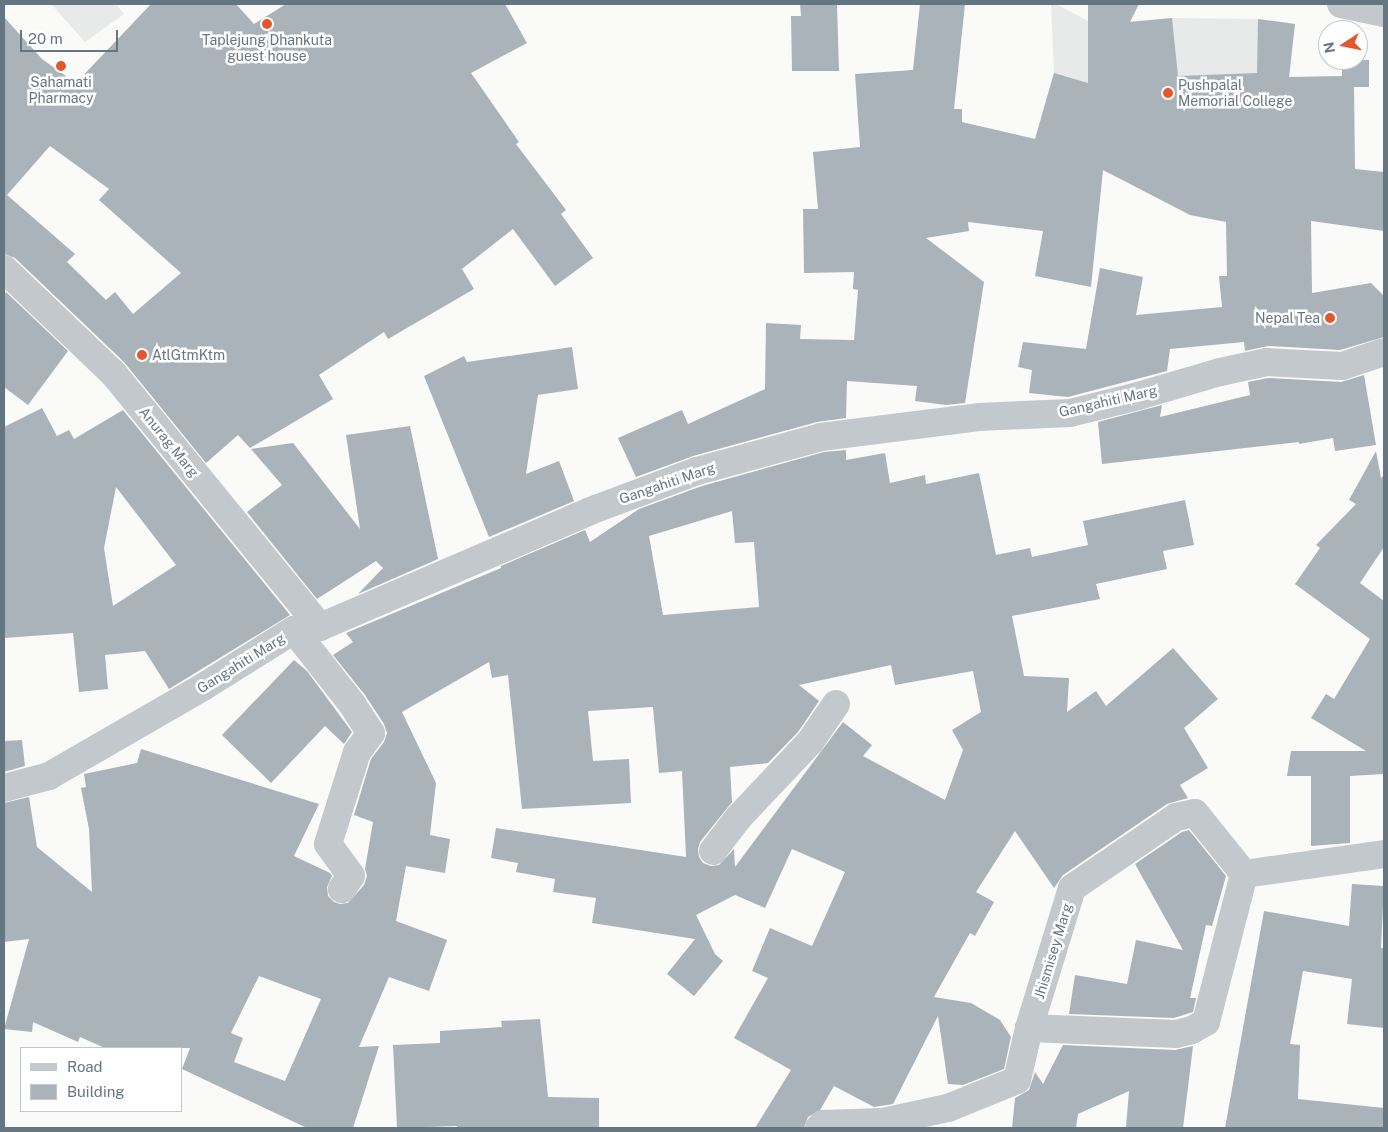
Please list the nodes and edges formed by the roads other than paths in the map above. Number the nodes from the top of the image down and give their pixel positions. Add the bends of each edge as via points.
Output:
1 (1341, 4) edge
2 (1384, 13) edge
3 (4, 269) edge
4 (1384, 352) edge
5 (307, 629) junction
6 (836, 704) dead end
7 (4, 788) edge
8 (713, 851) dead end
9 (1384, 854) edge
10 (1244, 874) junction
11 (342, 889) dead end
12 (1029, 1028) junction
13 (819, 1128) edge

1 - 2 street
3 - 5 street, Anurag Marg via 113,373
4 - 5 street, Gangahiti Marg via 1342,366 1267,362 1070,413 979,417 822,437 698,470 590,511
5 - 7 street, Gangahiti Marg via 49,776
5 - 11 street, Anurag Marg via 371,733 357,752 328,844 351,876
6 - 8 street via 810,742 739,817
9 - 10 street
10 - 12 street via 1206,1022 1176,1034
10 - 12 street, Jhismisey Marg via 1195,813 1176,816 1072,888
12 - 13 street, Jhismisey Marg via 1017,1080 948,1108 883,1122 823,1124

